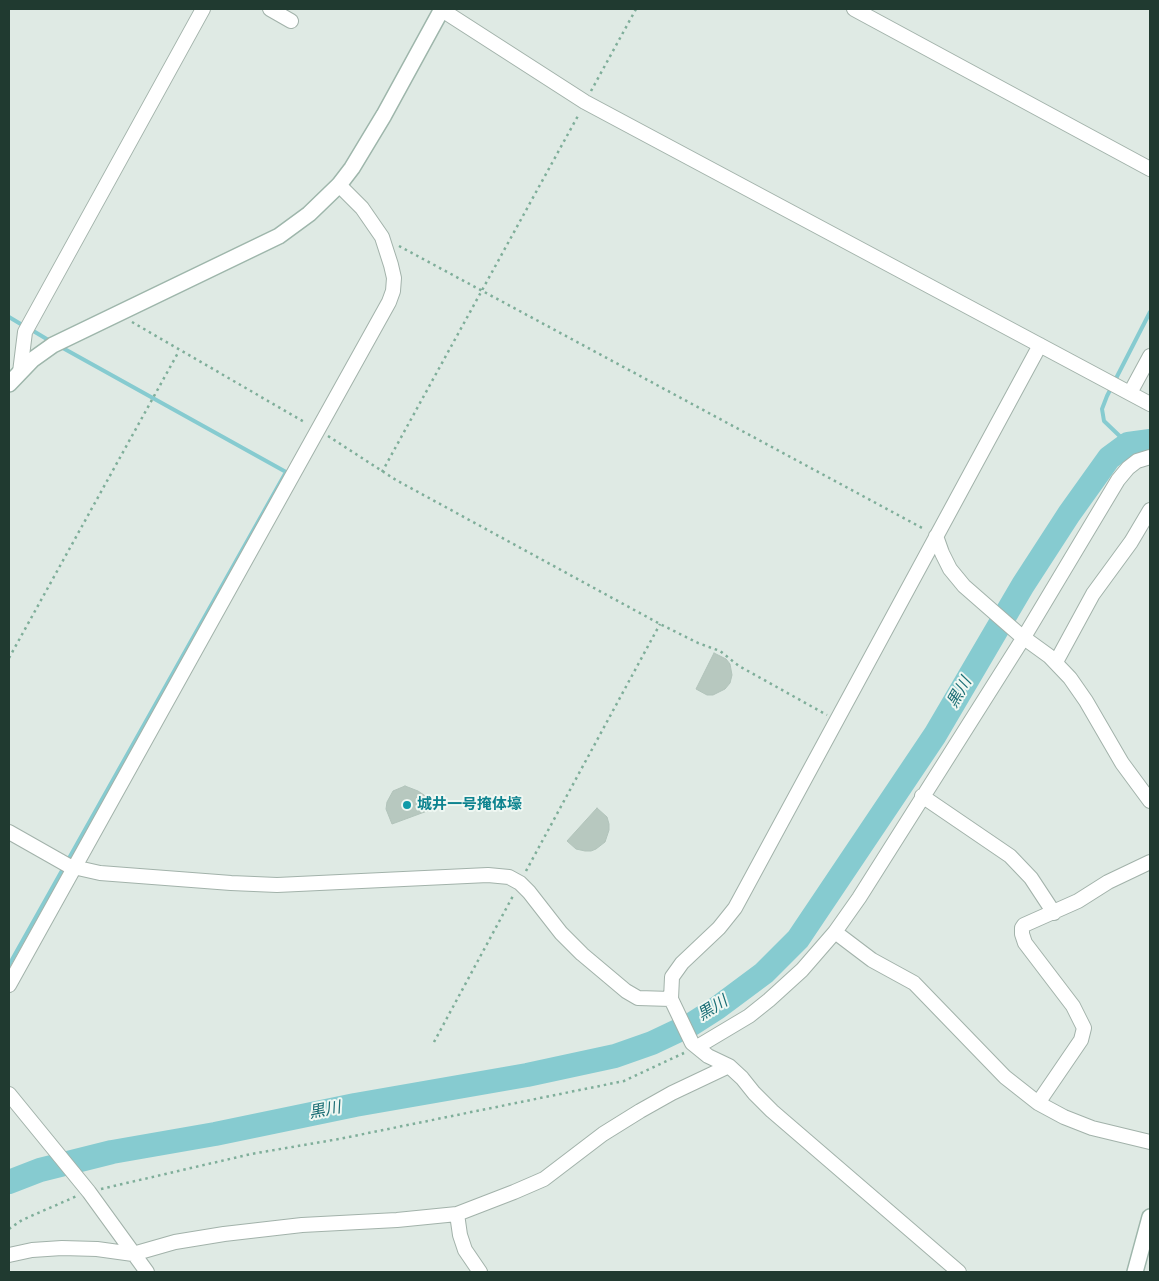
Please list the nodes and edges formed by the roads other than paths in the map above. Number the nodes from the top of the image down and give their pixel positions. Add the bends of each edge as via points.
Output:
1 (203, 9) edge
2 (270, 9) edge
3 (442, 9) edge
4 (854, 9) edge
5 (291, 21) dead end
6 (1150, 169) edge
7 (339, 185) junction
8 (1040, 345) junction
9 (1150, 356) edge
10 (20, 372) junction
11 (9, 384) edge
12 (1127, 391) junction
13 (1150, 404) edge
14 (1150, 457) edge
15 (1150, 510) edge
16 (936, 536) junction
17 (1022, 636) junction
18 (1056, 662) junction
19 (922, 796) junction
20 (1150, 801) edge
21 (9, 832) edge
22 (1150, 862) edge
23 (74, 867) junction
24 (1054, 913) junction
25 (835, 932) junction
26 (9, 985) edge
27 (672, 1002) junction
28 (694, 1045) junction
29 (729, 1066) junction
30 (9, 1094) edge
31 (1038, 1103) junction
32 (1150, 1142) edge
33 (457, 1214) junction
34 (1150, 1217) edge
35 (9, 1254) edge
36 (133, 1254) junction
37 (147, 1272) edge
38 (480, 1272) edge
39 (959, 1272) edge
40 (1135, 1272) edge

1 - 10 street via 25,332
2 - 5 street
3 - 7 street via 380,123
3 - 8 street via 585,102
4 - 6 street
7 - 10 street via 309,214 279,236 53,345
7 - 23 street via 362,208 382,237 394,278 390,302
8 - 12 street
8 - 16 street
9 - 12 street
10 - 11 street
12 - 13 street
14 - 17 street via 1128,468 1118,480
15 - 18 street via 1093,594
16 - 17 street via 950,569 964,586
16 - 27 street via 735,908 672,977
17 - 18 street
17 - 19 street
18 - 20 street via 1086,701 1122,763
19 - 24 street via 1010,856 1031,878
19 - 25 street
21 - 23 street
22 - 24 street
23 - 26 street
23 - 27 street via 100,873 253,885 488,875 509,877 520,883 572,944 626,991 638,998
24 - 31 street via 1024,925 1022,934 1025,943 1073,1006 1084,1028 1080,1040
25 - 28 street via 818,954 749,1016
25 - 31 street via 872,960 914,983 1005,1077
27 - 28 street
28 - 29 street
29 - 33 street via 640,1111 603,1134 544,1179
29 - 39 street via 772,1111
30 - 36 street via 89,1192
31 - 32 street via 1085,1126
33 - 36 street via 266,1229 175,1242
33 - 38 street via 465,1250
34 - 40 street
35 - 36 street via 62,1248
36 - 37 street

